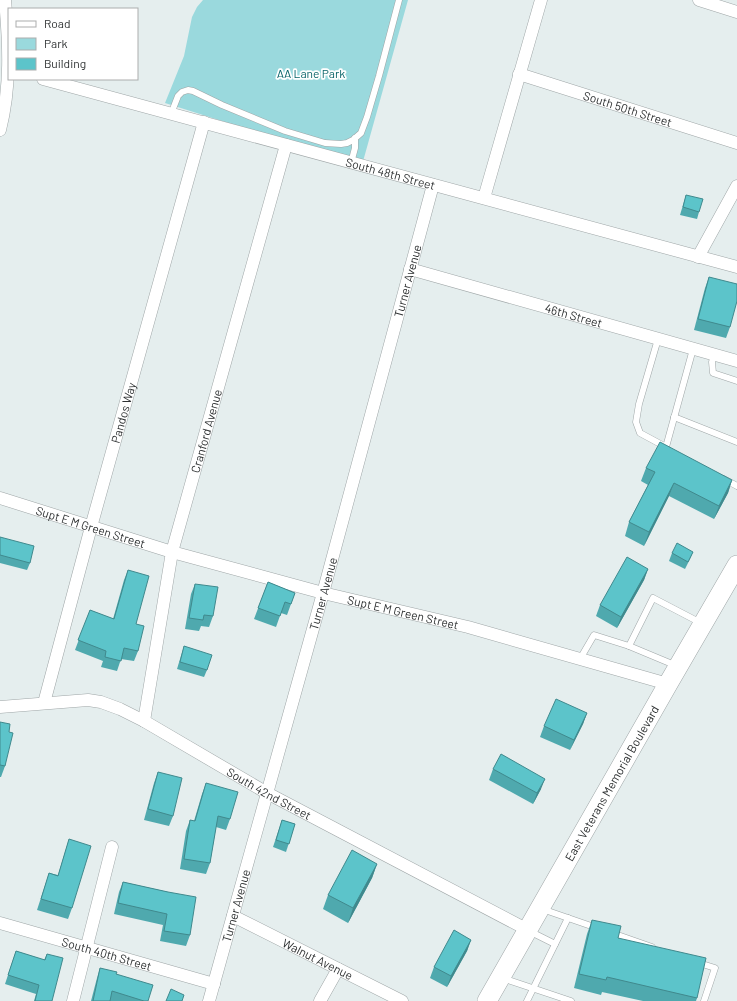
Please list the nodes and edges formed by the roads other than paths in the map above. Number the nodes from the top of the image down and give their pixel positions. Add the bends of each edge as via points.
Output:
1 (5, 0) edge
2 (398, 0) edge
3 (541, 0) edge
4 (699, 0) edge
5 (737, 12) edge
6 (8, 37) edge
7 (519, 74) junction
8 (8, 79) edge
9 (47, 80) edge
10 (171, 114) junction
11 (204, 122) junction
12 (0, 130) edge
13 (355, 138) junction
14 (737, 143) edge
15 (286, 145) junction
16 (352, 163) junction
17 (433, 185) junction
18 (737, 186) edge
19 (484, 198) junction
20 (698, 256) junction
21 (737, 267) edge
22 (410, 269) junction
23 (658, 339) junction
24 (693, 349) junction
25 (714, 354) junction
26 (737, 361) edge
27 (737, 381) edge
28 (674, 417) junction
29 (737, 442) edge
30 (666, 447) junction
31 (673, 450) edge
32 (718, 475) edge
33 (737, 486) edge
34 (0, 498) edge
35 (91, 526) junction
36 (172, 552) junction
37 (737, 565) edge
38 (324, 593) junction
39 (703, 624) junction
40 (629, 646) junction
41 (580, 659) junction
42 (678, 667) junction
43 (668, 684) junction
44 (44, 703) junction
45 (0, 707) edge
46 (144, 721) junction
47 (267, 793) junction
48 (112, 847) dead end
49 (540, 908) junction
50 (233, 916) junction
51 (568, 918) junction
52 (0, 923) edge
53 (528, 930) junction
54 (555, 944) junction
55 (86, 948) junction
56 (656, 948) edge
57 (693, 961) edge
58 (338, 969) junction
59 (501, 977) junction
60 (214, 984) junction
61 (533, 988) junction
62 (491, 999) edge
63 (73, 1001) edge
64 (209, 1001) edge
65 (320, 1001) edge
66 (402, 1001) edge
67 (527, 1001) edge
68 (571, 1001) edge
69 (704, 1001) edge

1 - 6 street
2 - 13 lane via 368,117 361,133
3 - 7 street
4 - 5 street
7 - 14 street, South 50th Street
7 - 19 street
8 - 12 street
9 - 10 street, South 48th Street
10 - 11 street, South 48th Street
10 - 13 lane via 178,96 188,90 307,138 341,144
11 - 15 street, South 48th Street
11 - 35 street, Pandos Way
13 - 16 lane
15 - 16 street, South 48th Street
15 - 36 street, Cranford Avenue
16 - 17 street, South 48th Street
17 - 19 street, South 48th Street
17 - 22 street, Turner Avenue
18 - 20 street
19 - 20 street, South 48th Street
20 - 21 street, South 48th Street
22 - 23 street, 46th Street
22 - 38 street, Turner Avenue
23 - 24 street, 46th Street
23 - 30 lane via 636,422 640,433
24 - 25 street, 46th Street
24 - 28 lane
25 - 26 street, 46th Street
25 - 27 lane via 713,373
28 - 29 lane
28 - 30 lane
30 - 31 lane
32 - 33 lane
34 - 35 street, Supt E M Green Street
35 - 36 street, Supt E M Green Street
35 - 44 street, Pandos Way
36 - 38 street, Supt E M Green Street
36 - 46 street, Cranford Avenue
37 - 39 main road, East Veterans Memorial Boulevard
38 - 41 street, Supt E M Green Street via 468,627
38 - 47 street, Turner Avenue
39 - 40 lane via 653,598
39 - 42 main road, East Veterans Memorial Boulevard
40 - 41 lane via 594,635
40 - 42 lane
41 - 43 street, Supt E M Green Street
42 - 43 main road, East Veterans Memorial Boulevard
43 - 49 main road, East Veterans Memorial Boulevard
44 - 45 street, South 42nd Street
44 - 46 street, South 42nd Street via 88,700 101,702
46 - 47 street, South 42nd Street
47 - 50 street, Turner Avenue
47 - 53 street, South 42nd Street
48 - 55 street
49 - 51 lane
49 - 53 main road, East Veterans Memorial Boulevard
50 - 58 street, Walnut Avenue
50 - 60 street, Turner Avenue
51 - 54 lane
51 - 56 lane
52 - 55 street, South 40th Street
53 - 54 lane
53 - 59 main road, East Veterans Memorial Boulevard
54 - 61 lane
55 - 60 street, South 40th Street
55 - 63 street
57 - 69 lane via 715,968
58 - 65 street
58 - 66 street, Walnut Avenue
59 - 61 lane
59 - 62 main road, East Veterans Memorial Boulevard
60 - 64 street, Turner Avenue
61 - 67 lane
61 - 68 lane

